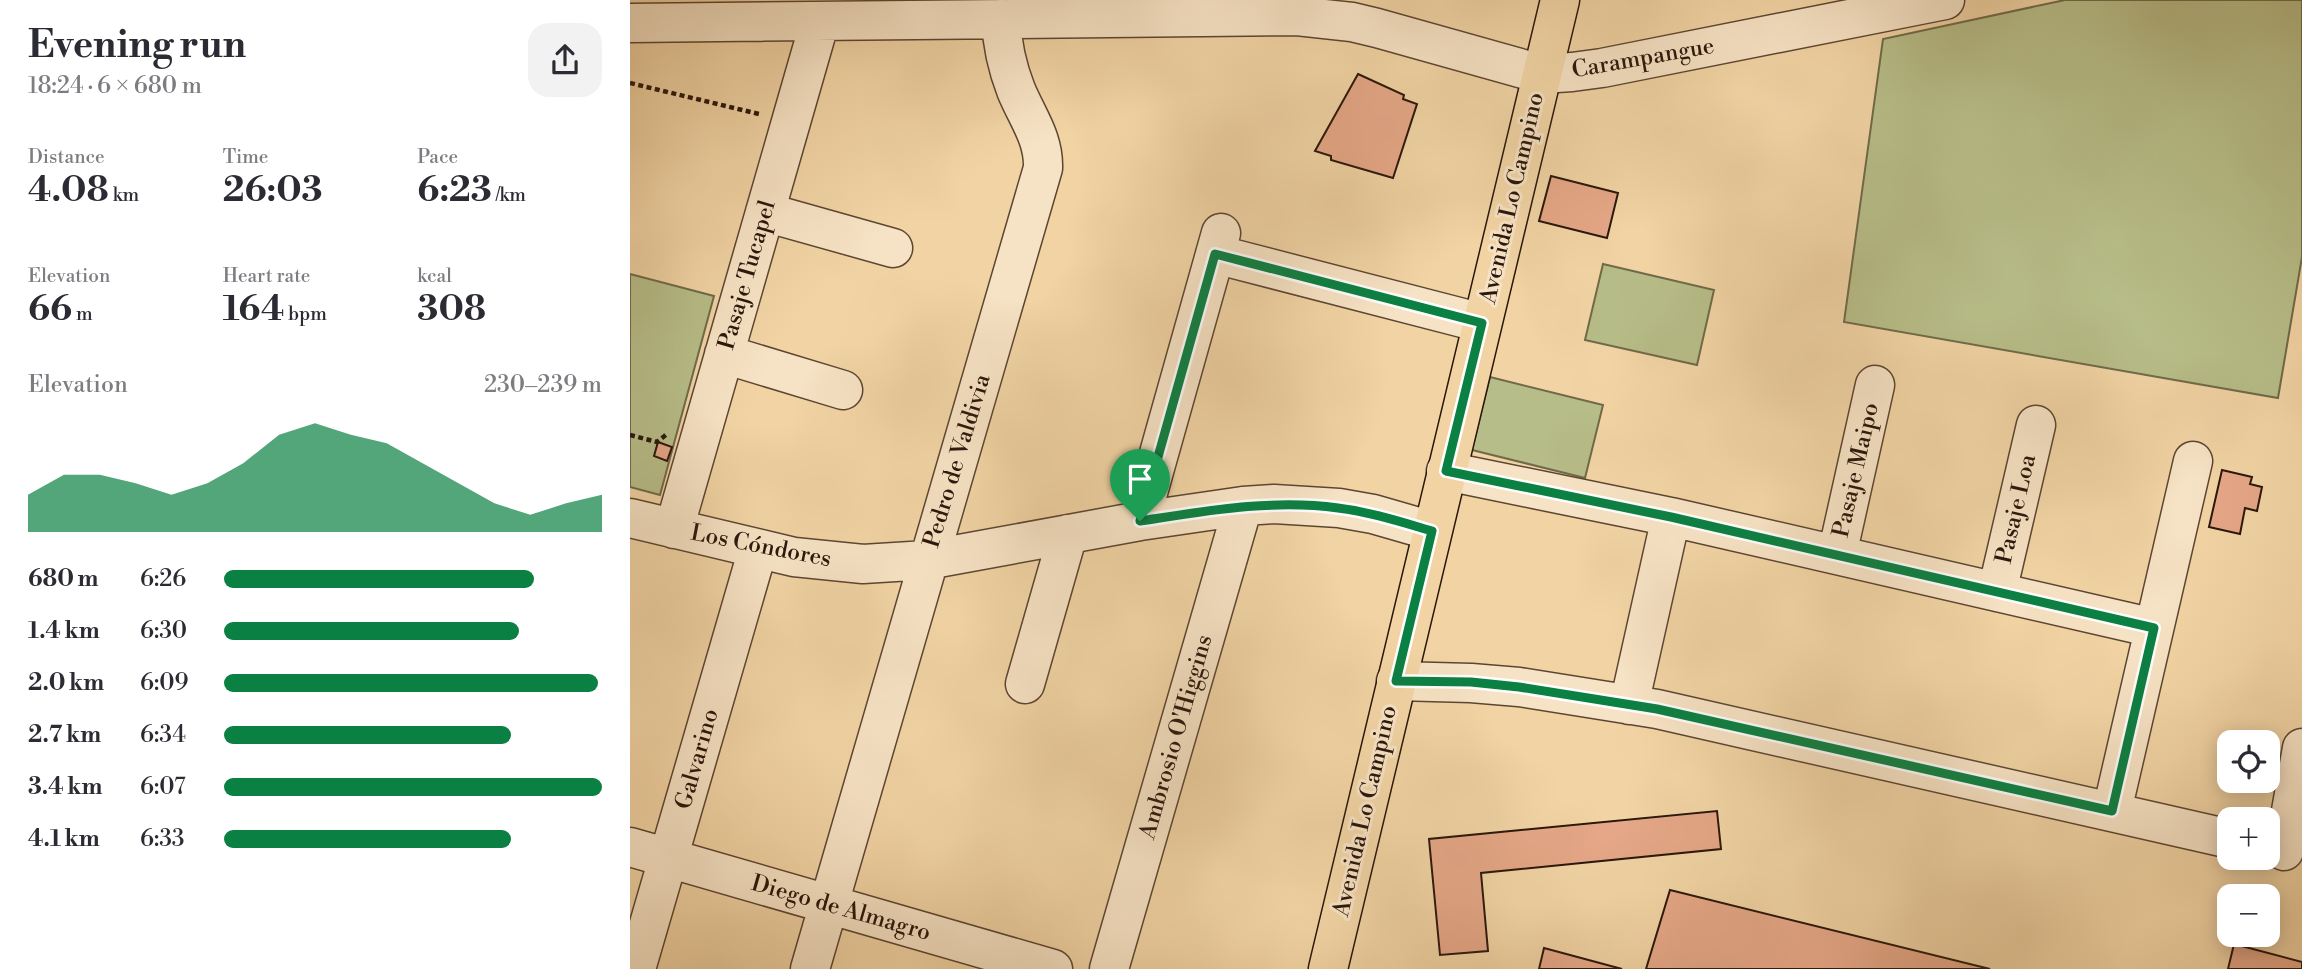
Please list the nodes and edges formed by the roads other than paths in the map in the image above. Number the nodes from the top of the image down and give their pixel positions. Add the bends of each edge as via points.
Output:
1 (1560, 0) edge
2 (1945, 0) edge
3 (1001, 19) junction
4 (820, 21) junction
5 (630, 23) edge
6 (1541, 74) junction
7 (765, 212) junction
8 (893, 248) dead end
9 (1482, 323) junction
10 (724, 354) junction
11 (1875, 385) dead end
12 (843, 390) dead end
13 (2036, 425) dead end
14 (2193, 461) dead end
15 (1446, 471) junction
16 (1243, 506) junction
17 (1671, 517) junction
18 (630, 518) edge
19 (1140, 521) junction
20 (674, 529) junction
21 (1432, 531) junction
22 (1068, 534) junction
23 (758, 549) junction
24 (1837, 555) junction
25 (928, 560) junction
26 (1997, 592) junction
27 (2154, 628) junction
28 (1396, 681) junction
29 (1025, 684) dead end
30 (1629, 705) junction
31 (2302, 748) edge
32 (2112, 811) junction
33 (2217, 836) edge
34 (630, 847) edge
35 (2285, 851) edge
36 (668, 858) junction
37 (829, 905) junction
38 (973, 958) edge
39 (636, 969) edge
40 (810, 969) edge
41 (1053, 969) edge
42 (1109, 969) edge
43 (1328, 969) edge

1 - 6 main road, Avenida Lo Campino
2 - 6 street, Carampangue via 1602,68
3 - 4 street, Carampangue
3 - 6 street, Carampangue via 1326,18
3 - 25 street, Pedro de Valdivia via 1006,61 1041,142 1043,168
4 - 5 street, Carampangue
4 - 7 street, Pasaje Tucapel
6 - 9 main road, Avenida Lo Campino
7 - 8 street
7 - 10 street, Pasaje Tucapel
9 - 15 main road, Avenida Lo Campino
9 - 19 street via 1218,243
10 - 12 street
10 - 20 street, Pasaje Tucapel
11 - 24 street, Pasaje Maipo
13 - 26 street, Pasaje Loa
14 - 27 street
15 - 17 street
15 - 21 main road, Avenida Lo Campino
16 - 19 street, Los Cóndores
16 - 21 street, Los Cóndores via 1339,508
16 - 42 street, Ambrosio O'Higgins
17 - 24 street
17 - 30 street
18 - 20 street, Los Cóndores
19 - 22 street, Los Cóndores
20 - 23 street, Los Cóndores
21 - 28 main road, Avenida Lo Campino
22 - 25 street, Los Cóndores
22 - 29 street
23 - 25 street, Los Cóndores via 842,562
23 - 36 street, Galvarino
24 - 26 street
25 - 37 street, Pedro de Valdivia
26 - 27 street
27 - 32 street
28 - 30 street via 1495,684
28 - 43 main road, Avenida Lo Campino
30 - 32 street
31 - 35 street
32 - 33 street
34 - 36 street, Diego de Almagro
36 - 37 street, Diego de Almagro
36 - 39 street, Galvarino
37 - 38 street, Diego de Almagro
37 - 40 street, Pedro de Valdivia
38 - 41 street, Diego de Almagro

